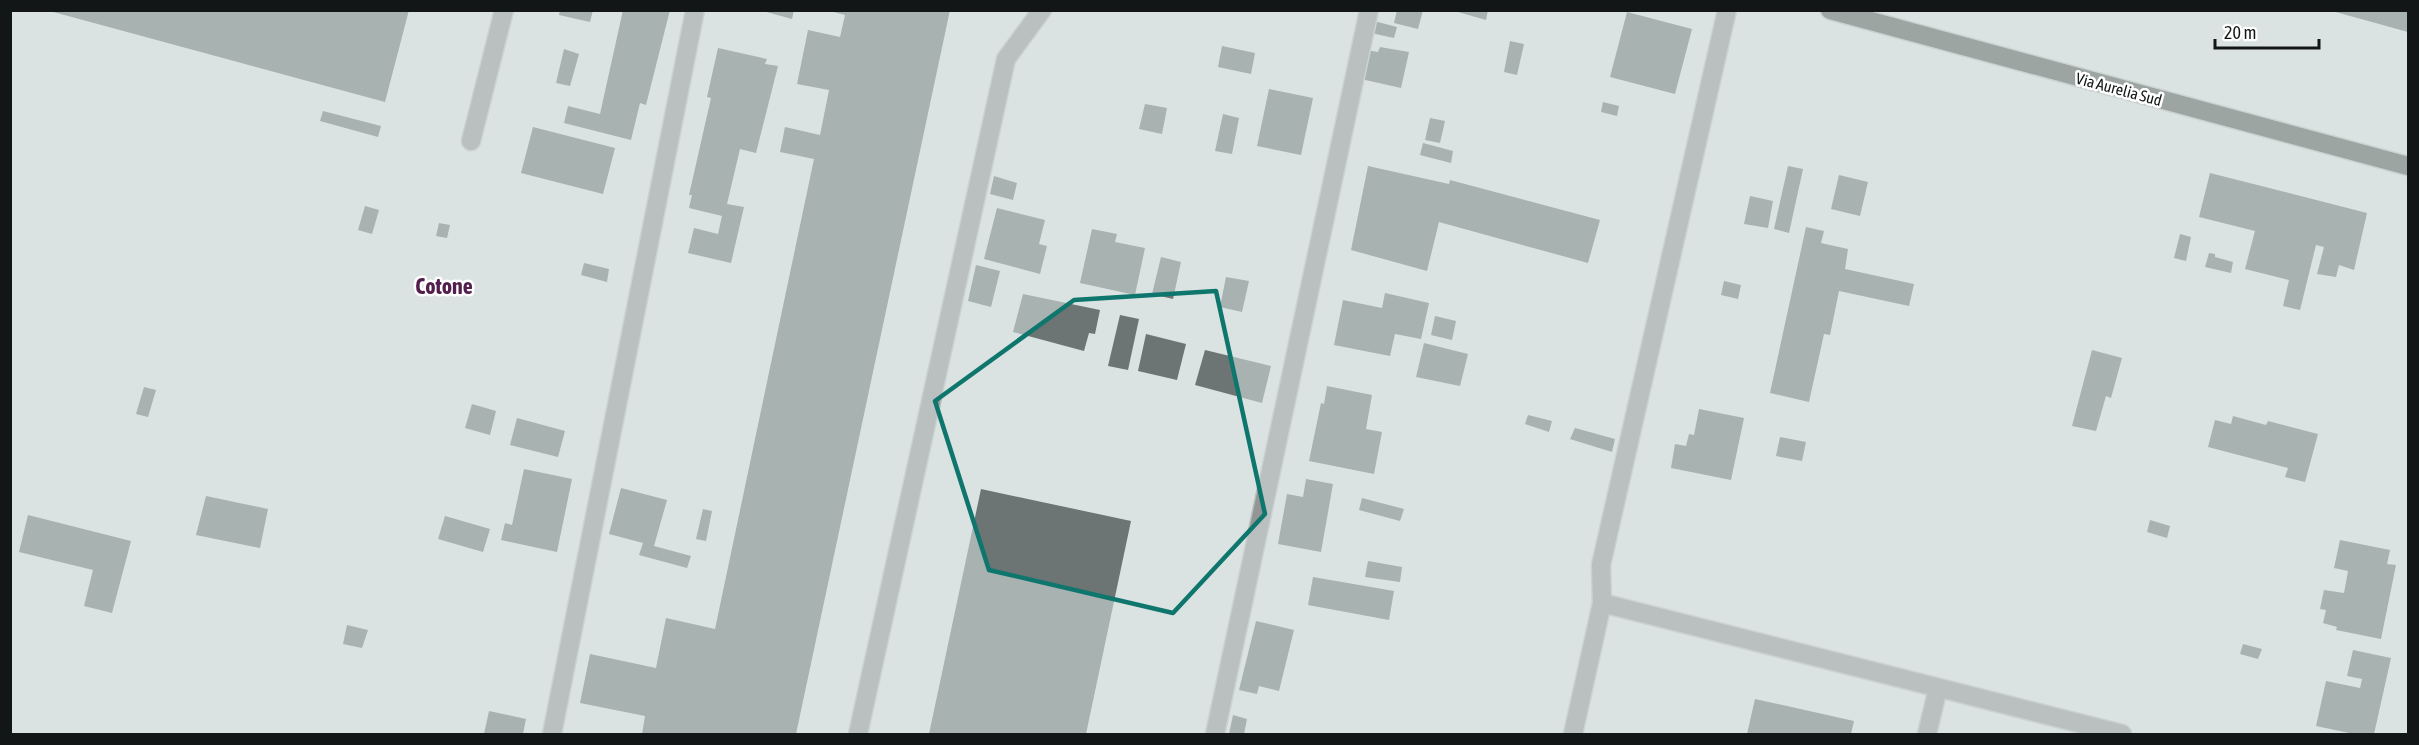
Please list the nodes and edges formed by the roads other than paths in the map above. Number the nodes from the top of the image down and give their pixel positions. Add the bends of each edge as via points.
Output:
1 (504, 10) edge
2 (695, 10) edge
3 (1042, 10) edge
4 (1369, 10) edge
5 (1727, 10) edge
6 (1830, 10) edge
7 (471, 141) dead end
8 (2409, 166) edge
9 (1602, 603) junction
10 (1938, 688) junction
11 (552, 735) edge
12 (858, 735) edge
13 (1215, 735) edge
14 (1573, 735) edge
15 (1927, 735) edge
16 (2122, 735) edge

1 - 7 street
2 - 11 street
3 - 12 street via 1006,59
4 - 13 street
5 - 9 street via 1601,565
6 - 8 main road, Via Aurelia Sud
9 - 10 street
9 - 14 street
10 - 15 street
10 - 16 street

